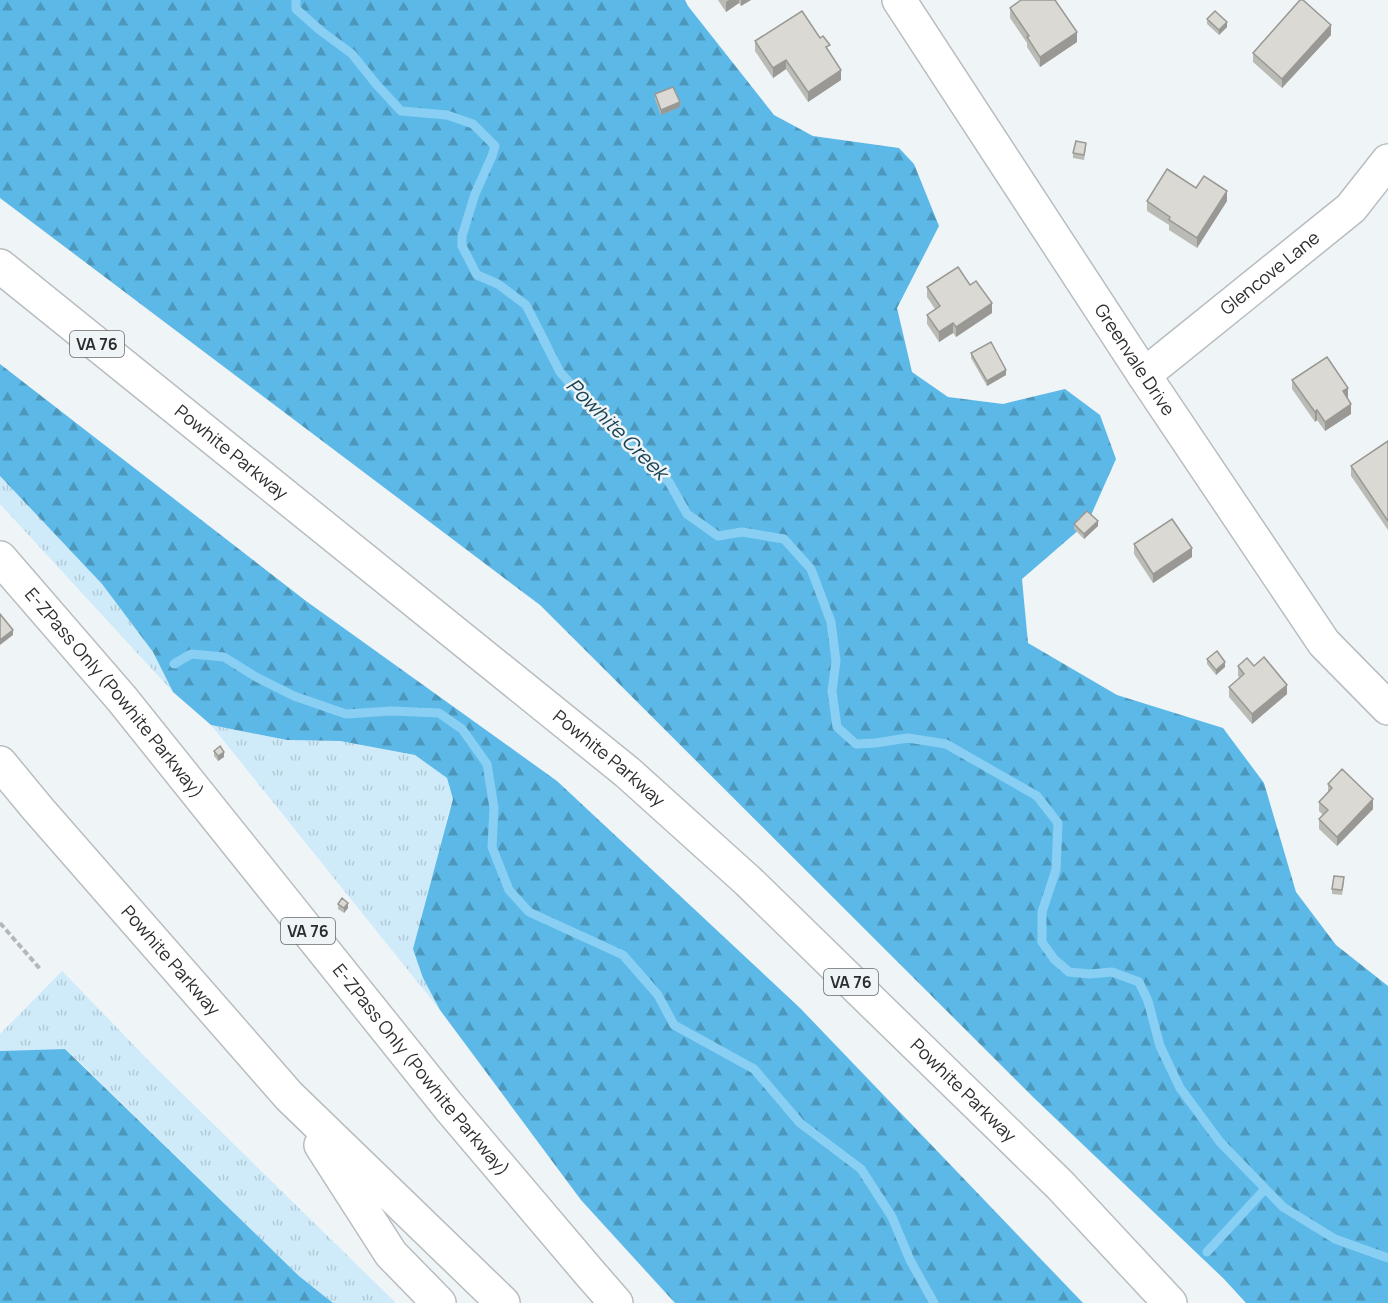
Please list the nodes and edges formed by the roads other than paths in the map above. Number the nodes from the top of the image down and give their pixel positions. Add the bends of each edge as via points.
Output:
1 (899, 0) edge
2 (1388, 161) edge
3 (0, 266) edge
4 (1144, 375) junction
5 (0, 558) edge
6 (1388, 708) edge
7 (0, 763) edge
8 (289, 1096) junction
9 (439, 1303) edge
10 (504, 1303) edge
11 (616, 1303) edge
12 (1170, 1303) edge

1 - 4 main road, Greenvale Drive
2 - 4 main road, Glencove Lane via 1351,208
3 - 12 main road, Powhite Parkway / VA 76 via 627,772 748,881 1060,1185
4 - 6 main road, Greenvale Drive via 1324,643
5 - 11 main road, E-ZPass Only (Powhite Parkway) / VA 76 via 122,699 449,1107
7 - 8 main road, Powhite Parkway
8 - 9 main road via 391,1254
8 - 10 main road, Powhite Parkway

